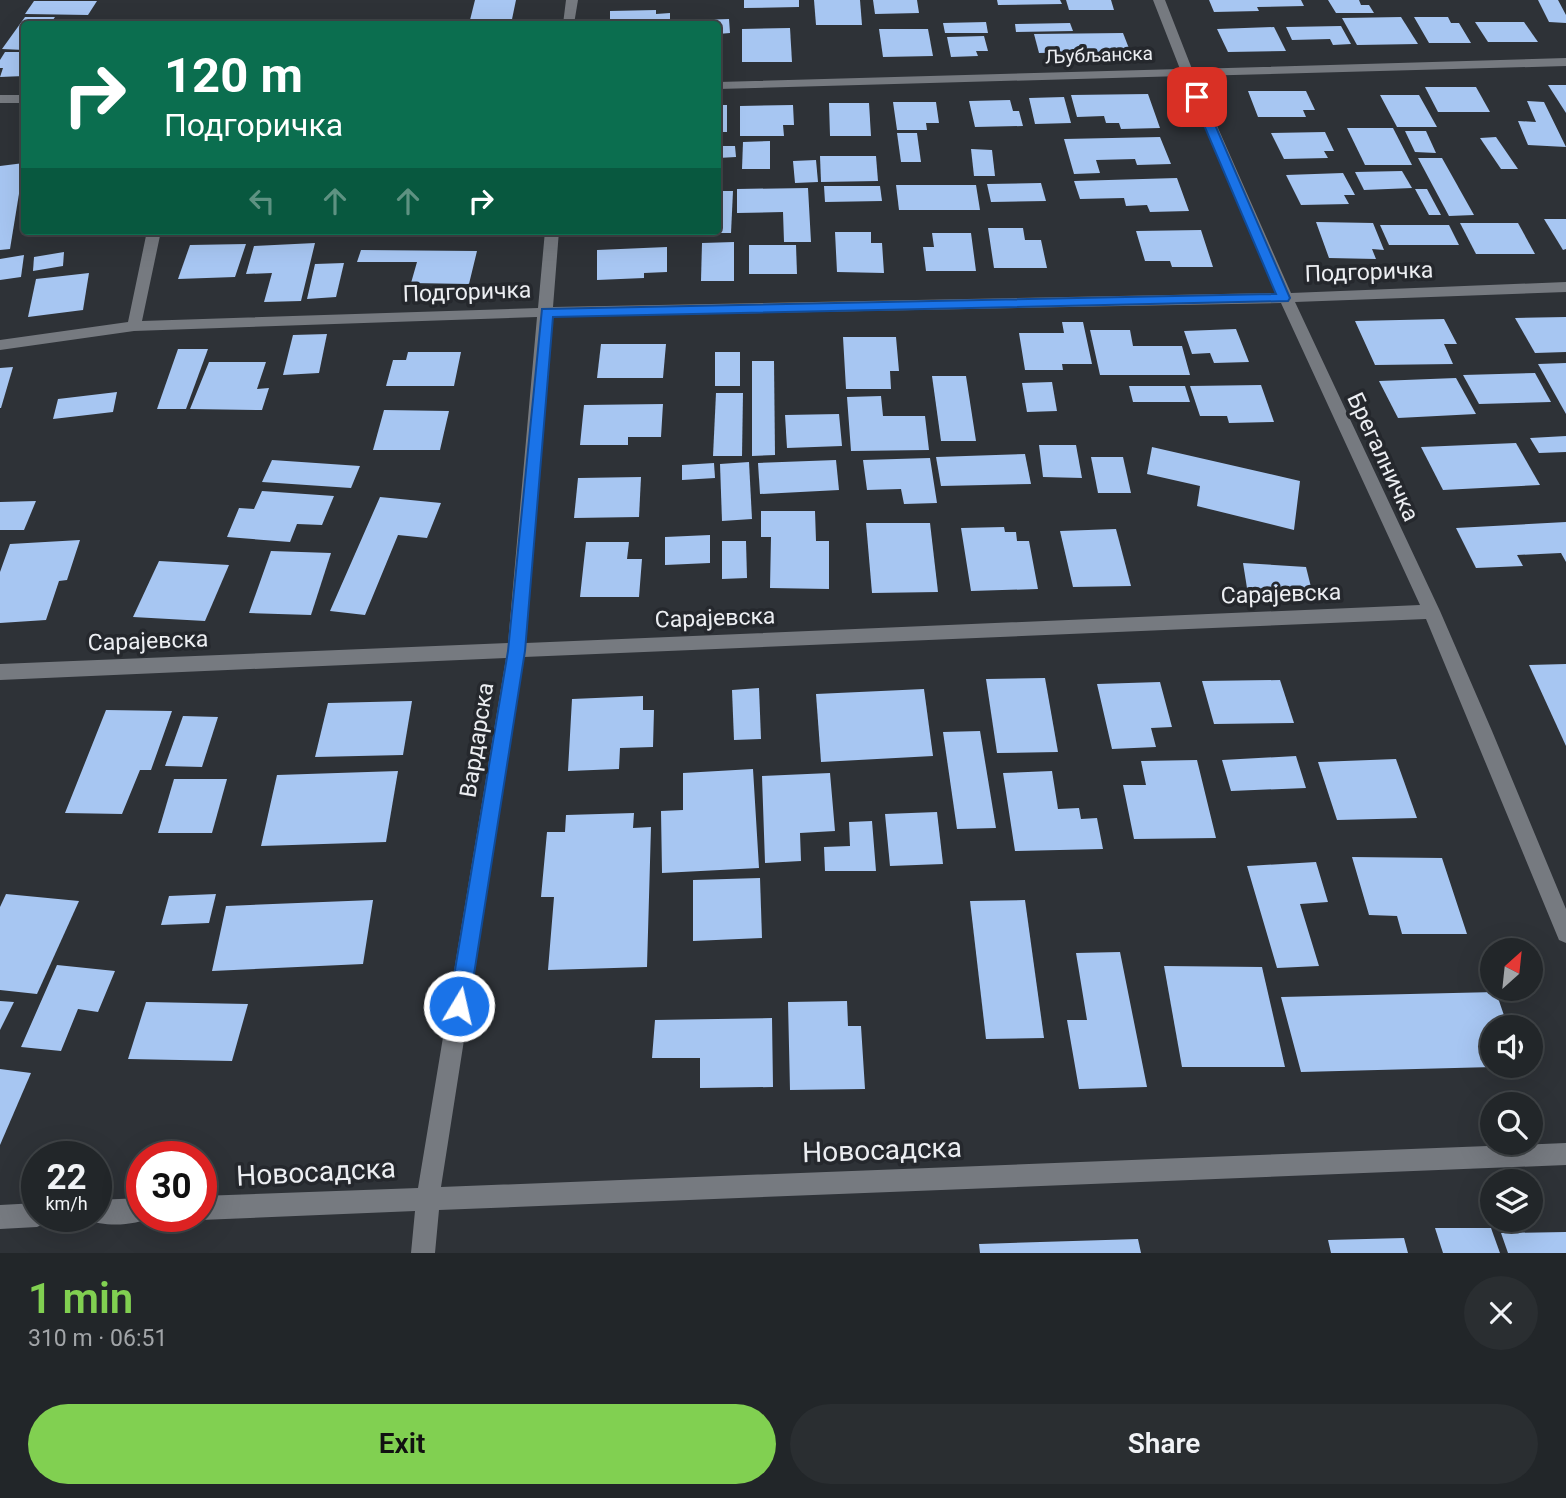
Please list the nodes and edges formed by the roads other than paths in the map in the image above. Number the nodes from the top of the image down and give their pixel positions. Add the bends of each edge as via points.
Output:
1 (572, 0) edge
2 (1159, 0) edge
3 (569, 21) edge
4 (1566, 62) edge
5 (1186, 72) junction
6 (721, 86) edge
7 (0, 99) edge
8 (21, 99) edge
9 (153, 235) edge
10 (552, 235) edge
11 (1566, 287) edge
12 (1284, 298) junction
13 (547, 313) junction
14 (134, 326) junction
15 (0, 345) edge
16 (1431, 612) junction
17 (516, 651) junction
18 (0, 672) edge
19 (1566, 933) edge
20 (1566, 1154) edge
21 (428, 1197) junction
22 (217, 1207) edge
23 (21, 1216) edge
24 (0, 1217) edge
25 (423, 1253) edge

1 - 3 street
2 - 5 street, Брегалничка
4 - 5 street, Љубљанска
5 - 6 street, Љубљанска
5 - 12 street, Брегалничка
7 - 8 street
9 - 14 street
10 - 13 street, Вардарска
11 - 12 street, Подгоричка
12 - 13 street, Подгоричка
12 - 16 street, Брегалничка
13 - 14 street, Подгоричка
13 - 17 street, Вардарска
14 - 15 street, Подгоричка
16 - 17 street, Сарајевска
16 - 19 street, Брегалничка
17 - 18 street, Сарајевска
17 - 21 street, Вардарска
20 - 21 street, Новосадска
21 - 22 street, Новосадска
21 - 25 street, Вардарска
23 - 24 street

